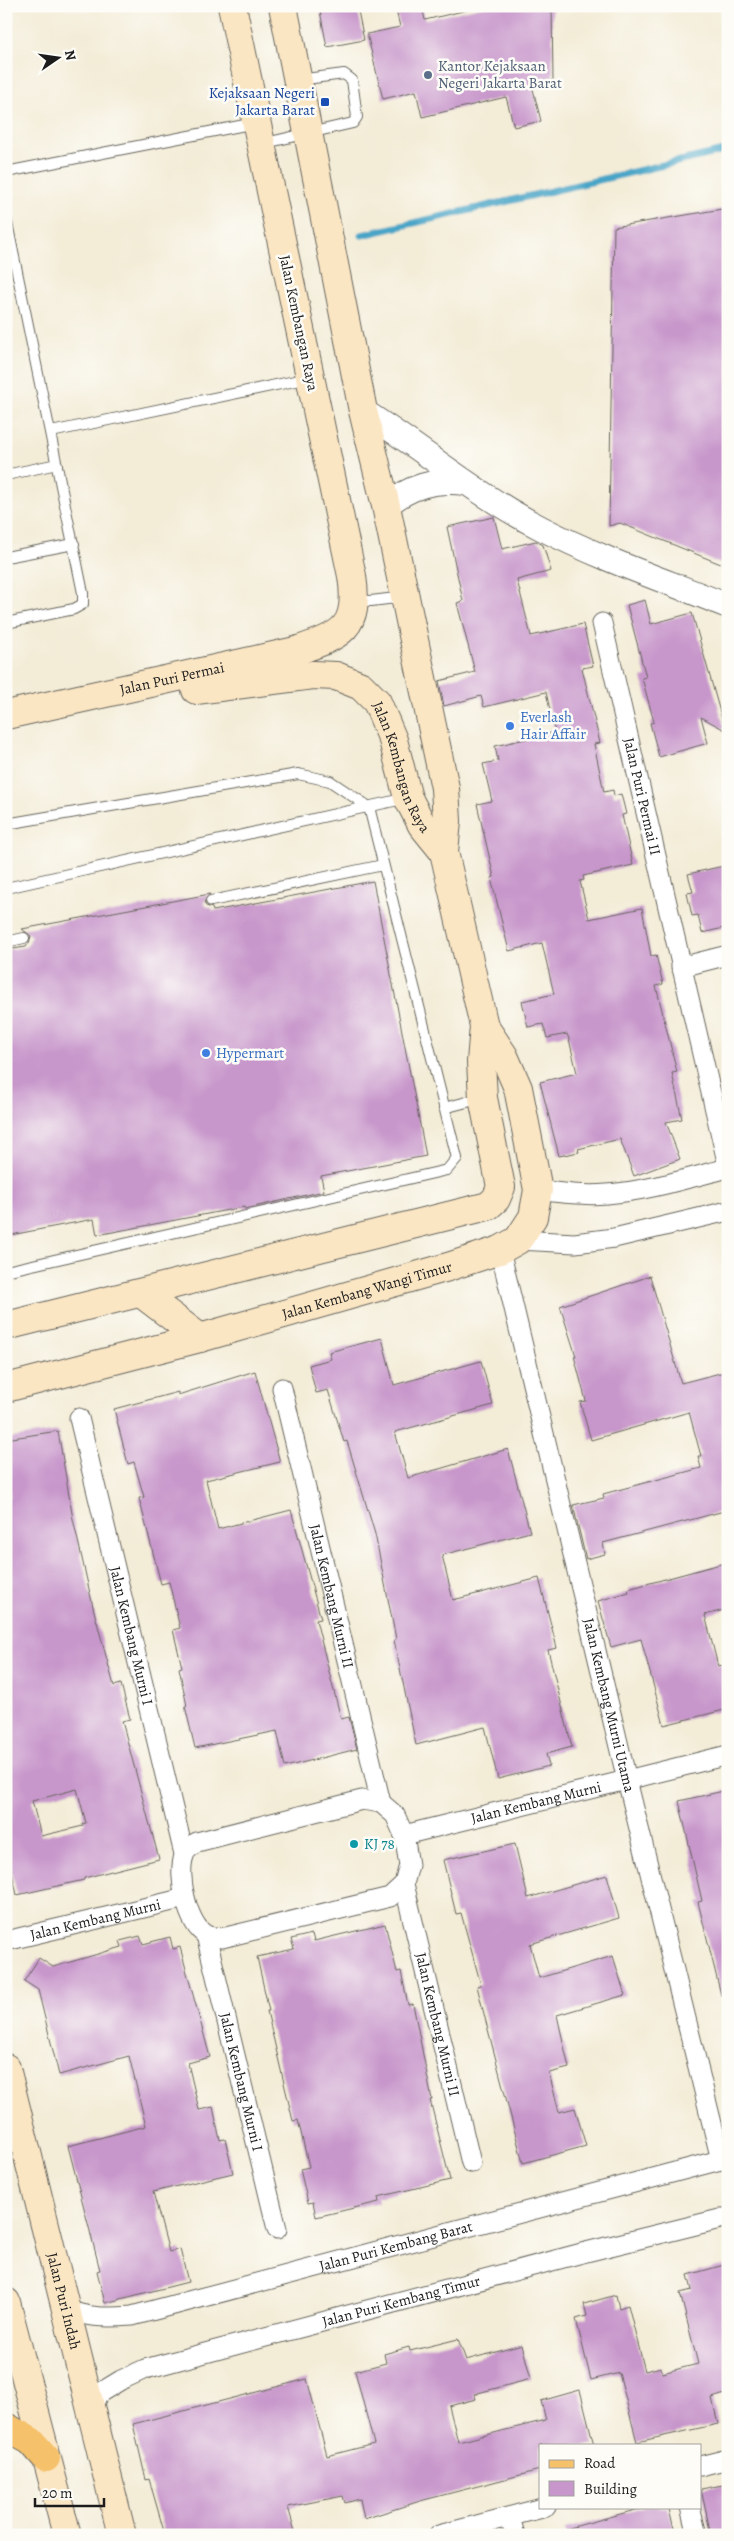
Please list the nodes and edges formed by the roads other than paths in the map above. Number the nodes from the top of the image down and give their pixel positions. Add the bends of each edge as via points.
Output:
1 (232, 6) edge
2 (283, 6) edge
3 (298, 80) junction
4 (250, 131) junction
5 (308, 133) junction
6 (6, 172) edge
7 (6, 218) edge
8 (310, 378) junction
9 (363, 411) junction
10 (51, 432) junction
11 (58, 464) junction
12 (6, 475) edge
13 (466, 483) junction
14 (386, 506) junction
15 (74, 544) junction
16 (6, 558) edge
17 (405, 597) junction
18 (356, 600) junction
19 (728, 606) edge
20 (6, 623) edge
21 (602, 623) dead end
22 (120, 691) junction
23 (6, 715) edge
24 (408, 798) junction
25 (369, 807) junction
26 (6, 824) edge
27 (444, 852) junction
28 (383, 866) junction
29 (6, 888) edge
30 (211, 901) dead end
31 (24, 938) dead end
32 (6, 942) edge
33 (728, 955) edge
34 (681, 967) junction
35 (484, 1026) junction
36 (483, 1098) junction
37 (444, 1108) junction
38 (728, 1167) edge
39 (538, 1190) junction
40 (728, 1211) edge
41 (509, 1245) junction
42 (6, 1270) edge
43 (141, 1293) junction
44 (6, 1326) edge
45 (200, 1338) junction
46 (6, 1388) edge
47 (282, 1388) dead end
48 (79, 1418) dead end
49 (728, 1755) edge
50 (627, 1780) junction
51 (381, 1803) junction
52 (404, 1835) junction
53 (184, 1854) junction
54 (404, 1884) junction
55 (185, 1898) junction
56 (206, 1935) junction
57 (6, 1942) edge
58 (6, 2068) edge
59 (724, 2159) edge
60 (471, 2163) dead end
61 (728, 2218) edge
62 (277, 2229) dead end
63 (6, 2302) edge
64 (65, 2309) junction
65 (90, 2413) junction
66 (6, 2427) edge
67 (46, 2458) junction
68 (728, 2459) edge
69 (702, 2466) edge
70 (544, 2508) edge
71 (690, 2508) edge
72 (512, 2526) edge
73 (67, 2535) edge
74 (122, 2535) edge
75 (439, 2535) edge
76 (697, 2535) edge

1 - 4 main road, Jalan Kembangan Raya
2 - 3 main road, Jalan Kembangan Raya
3 - 5 main road, Jalan Kembangan Raya
3 - 5 lane via 344,74 352,80 358,108 353,122
4 - 5 lane
4 - 6 lane via 196,134
4 - 8 main road, Jalan Kembangan Raya
5 - 9 main road, Jalan Kembangan Raya
7 - 10 lane
8 - 10 lane
8 - 18 main road, Jalan Kembangan Raya
9 - 13 street
9 - 14 main road, Jalan Kembangan Raya
10 - 11 lane
11 - 12 lane
11 - 15 lane
13 - 14 street via 431,482 399,495
13 - 19 street via 541,528
14 - 17 main road, Jalan Kembangan Raya
15 - 16 lane
15 - 20 lane via 83,604 74,609
17 - 18 lane
17 - 27 main road, Jalan Kembangan Raya via 445,788 447,821
18 - 22 main road, Jalan Puri Permai via 350,620 337,636 296,651
21 - 34 street, Jalan Puri Permai II
22 - 23 main road, Jalan Puri Permai
22 - 24 main road, Jalan Kembangan Raya via 150,696 302,676 336,676 360,686 377,702 393,740
24 - 25 lane
24 - 27 main road, Jalan Kembangan Raya via 422,825
25 - 26 lane via 330,781 298,774
25 - 28 lane
25 - 29 lane
27 - 35 main road, Jalan Kembangan Raya
28 - 30 lane
28 - 37 lane
31 - 32 lane
33 - 34 street
34 - 38 street, Jalan Puri Permai II
35 - 36 main road, Jalan Kembangan Raya
35 - 39 main road, Jalan Kembangan Raya via 504,1056 518,1088
36 - 37 lane
36 - 43 main road, Jalan Kembangan Raya via 501,1186 496,1199 488,1206
37 - 42 lane via 457,1158 447,1170
38 - 39 street via 639,1190 608,1194 578,1195
39 - 41 main road, Jalan Kembangan Raya via 533,1217
40 - 41 street, Jalan Kembang Wangi Timur via 614,1238
41 - 45 main road, Jalan Kembang Wangi Timur via 448,1267
41 - 50 street, Jalan Kembang Murni Utama
43 - 44 main road
43 - 45 main road
45 - 46 main road, Jalan Kembang Wangi Timur
47 - 51 street, Jalan Kembang Murni II
48 - 53 street, Jalan Kembang Murni I
49 - 50 street, Jalan Kembang Murni
50 - 52 street, Jalan Kembang Murni
50 - 59 street, Jalan Kembang Murni Utama
51 - 52 street via 395,1815
51 - 53 street via 362,1800 197,1842
52 - 54 street via 409,1865
53 - 55 street, Jalan Kembang Murni I via 181,1871
54 - 56 street via 390,1897 222,1938
54 - 60 street, Jalan Kembang Murni II
55 - 56 street, Jalan Kembang Murni I via 195,1922
55 - 57 street, Jalan Kembang Murni
56 - 62 street, Jalan Kembang Murni I
58 - 64 main road, Jalan Puri Indah
59 - 64 street, Jalan Puri Kembang Barat via 132,2316 84,2317
61 - 65 street, Jalan Puri Kembang Timur via 582,2253 145,2369 98,2394
63 - 67 main road
64 - 65 main road, Jalan Puri Indah
65 - 74 main road, Jalan Puri Indah
66 - 67 main road via 31,2441
67 - 73 main road
68 - 69 street
70 - 72 street
71 - 76 street
72 - 75 street

